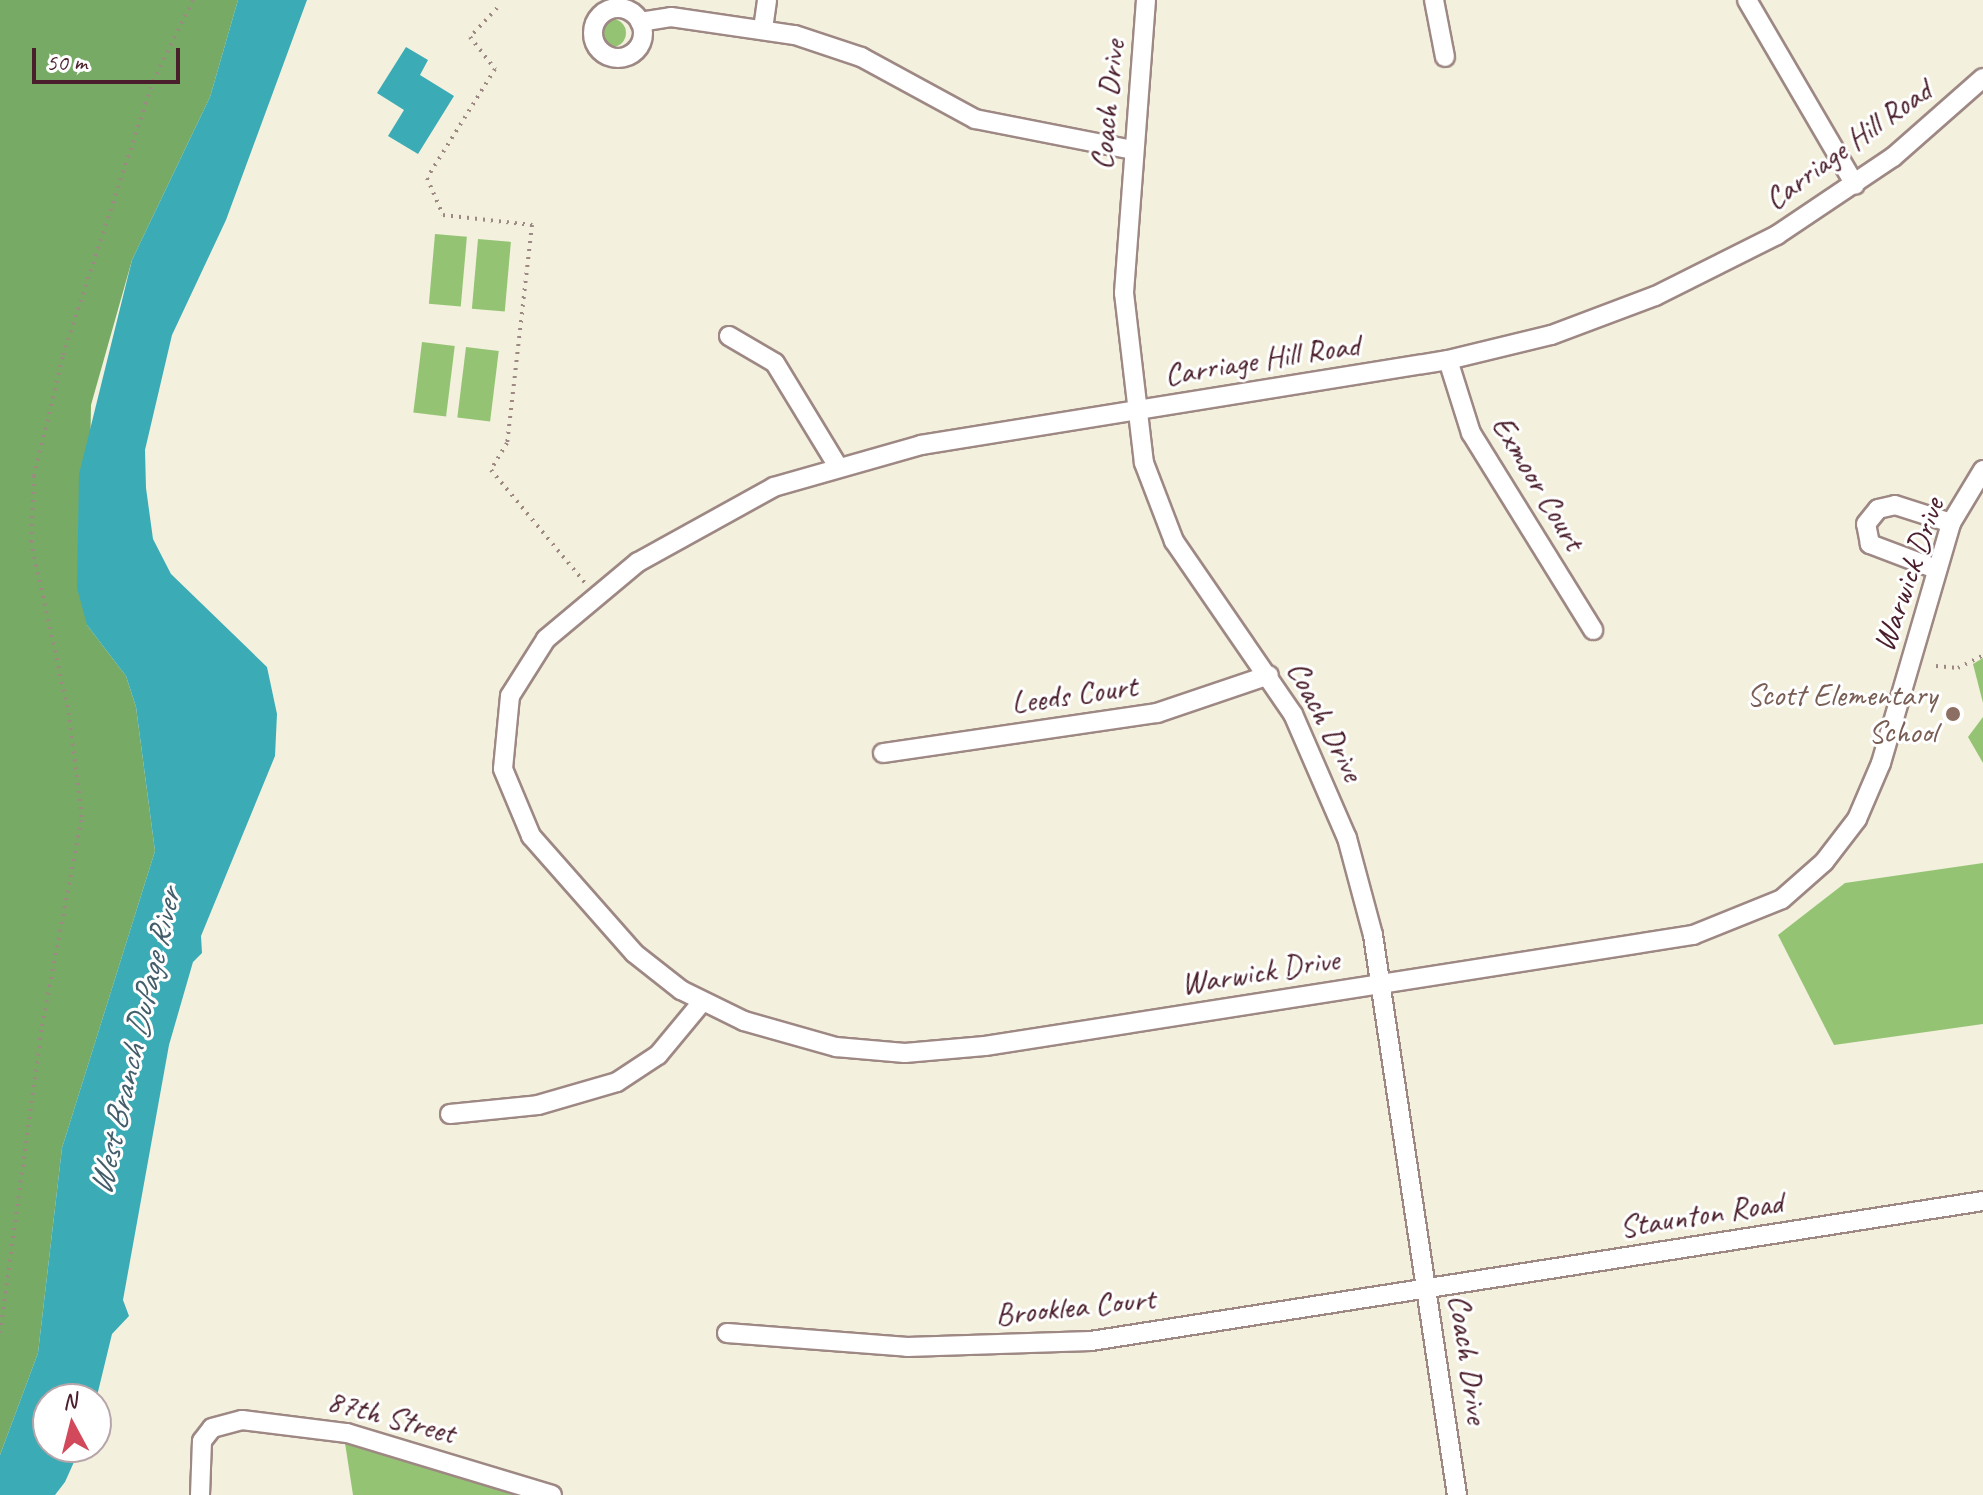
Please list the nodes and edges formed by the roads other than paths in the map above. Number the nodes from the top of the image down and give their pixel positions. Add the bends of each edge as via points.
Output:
1 (767, 0) edge
2 (1146, 0) edge
3 (1434, 0) edge
4 (1747, 0) edge
5 (640, 22) dead end
6 (763, 29) junction
7 (1445, 57) dead end
8 (1983, 78) edge
9 (1133, 150) junction
10 (1855, 185) junction
11 (729, 336) dead end
12 (1448, 360) junction
13 (1135, 411) junction
14 (837, 465) junction
15 (1983, 470) edge
16 (1951, 523) junction
17 (1936, 569) junction
18 (1593, 630) dead end
19 (534, 652) joint
20 (1269, 675) junction
21 (883, 753) dead end
22 (1380, 983) junction
23 (702, 1002) junction
24 (450, 1114) dead end
25 (1983, 1201) edge
26 (1427, 1287) junction
27 (727, 1333) dead end
28 (200, 1495) edge
29 (552, 1495) edge
30 (1457, 1495) edge

1 - 6 street
2 - 9 street, Coach Drive
3 - 7 street
4 - 10 street
5 - 6 street via 671,17
6 - 9 street via 831,44 975,119
8 - 10 street, Carriage Hill Road
9 - 13 street, Coach Drive via 1124,293
10 - 12 street, Carriage Hill Road via 1655,296 1551,335
11 - 14 street via 775,363
12 - 13 street, Carriage Hill Road
12 - 18 street, Exmoor Court via 1477,445
13 - 14 street, Carriage Hill Road
13 - 20 street, Coach Drive via 1144,463 1174,541
14 - 19 street, Carriage Hill Road via 715,515 595,595
15 - 16 street, Warwick Drive
16 - 17 street, Warwick Drive
16 - 17 street via 1895,505 1878,509 1866,524 1870,544
17 - 22 street, Warwick Drive via 1868,798 1838,846 1782,899 1693,935
19 - 23 street, Warwick Drive via 502,732 503,769 518,812 611,932
20 - 21 street, Leeds Court via 1157,713
20 - 22 street, Coach Drive via 1315,756 1347,838
22 - 23 street, Warwick Drive via 931,1053 795,1038
22 - 26 street, Coach Drive
23 - 24 street via 658,1055 617,1082 538,1105
25 - 26 street, Staunton Road
26 - 27 street, Brooklea Court via 1037,1344 907,1347
26 - 30 street, Coach Drive
28 - 29 street, 87th Street via 202,1441 212,1428 242,1420 334,1430

